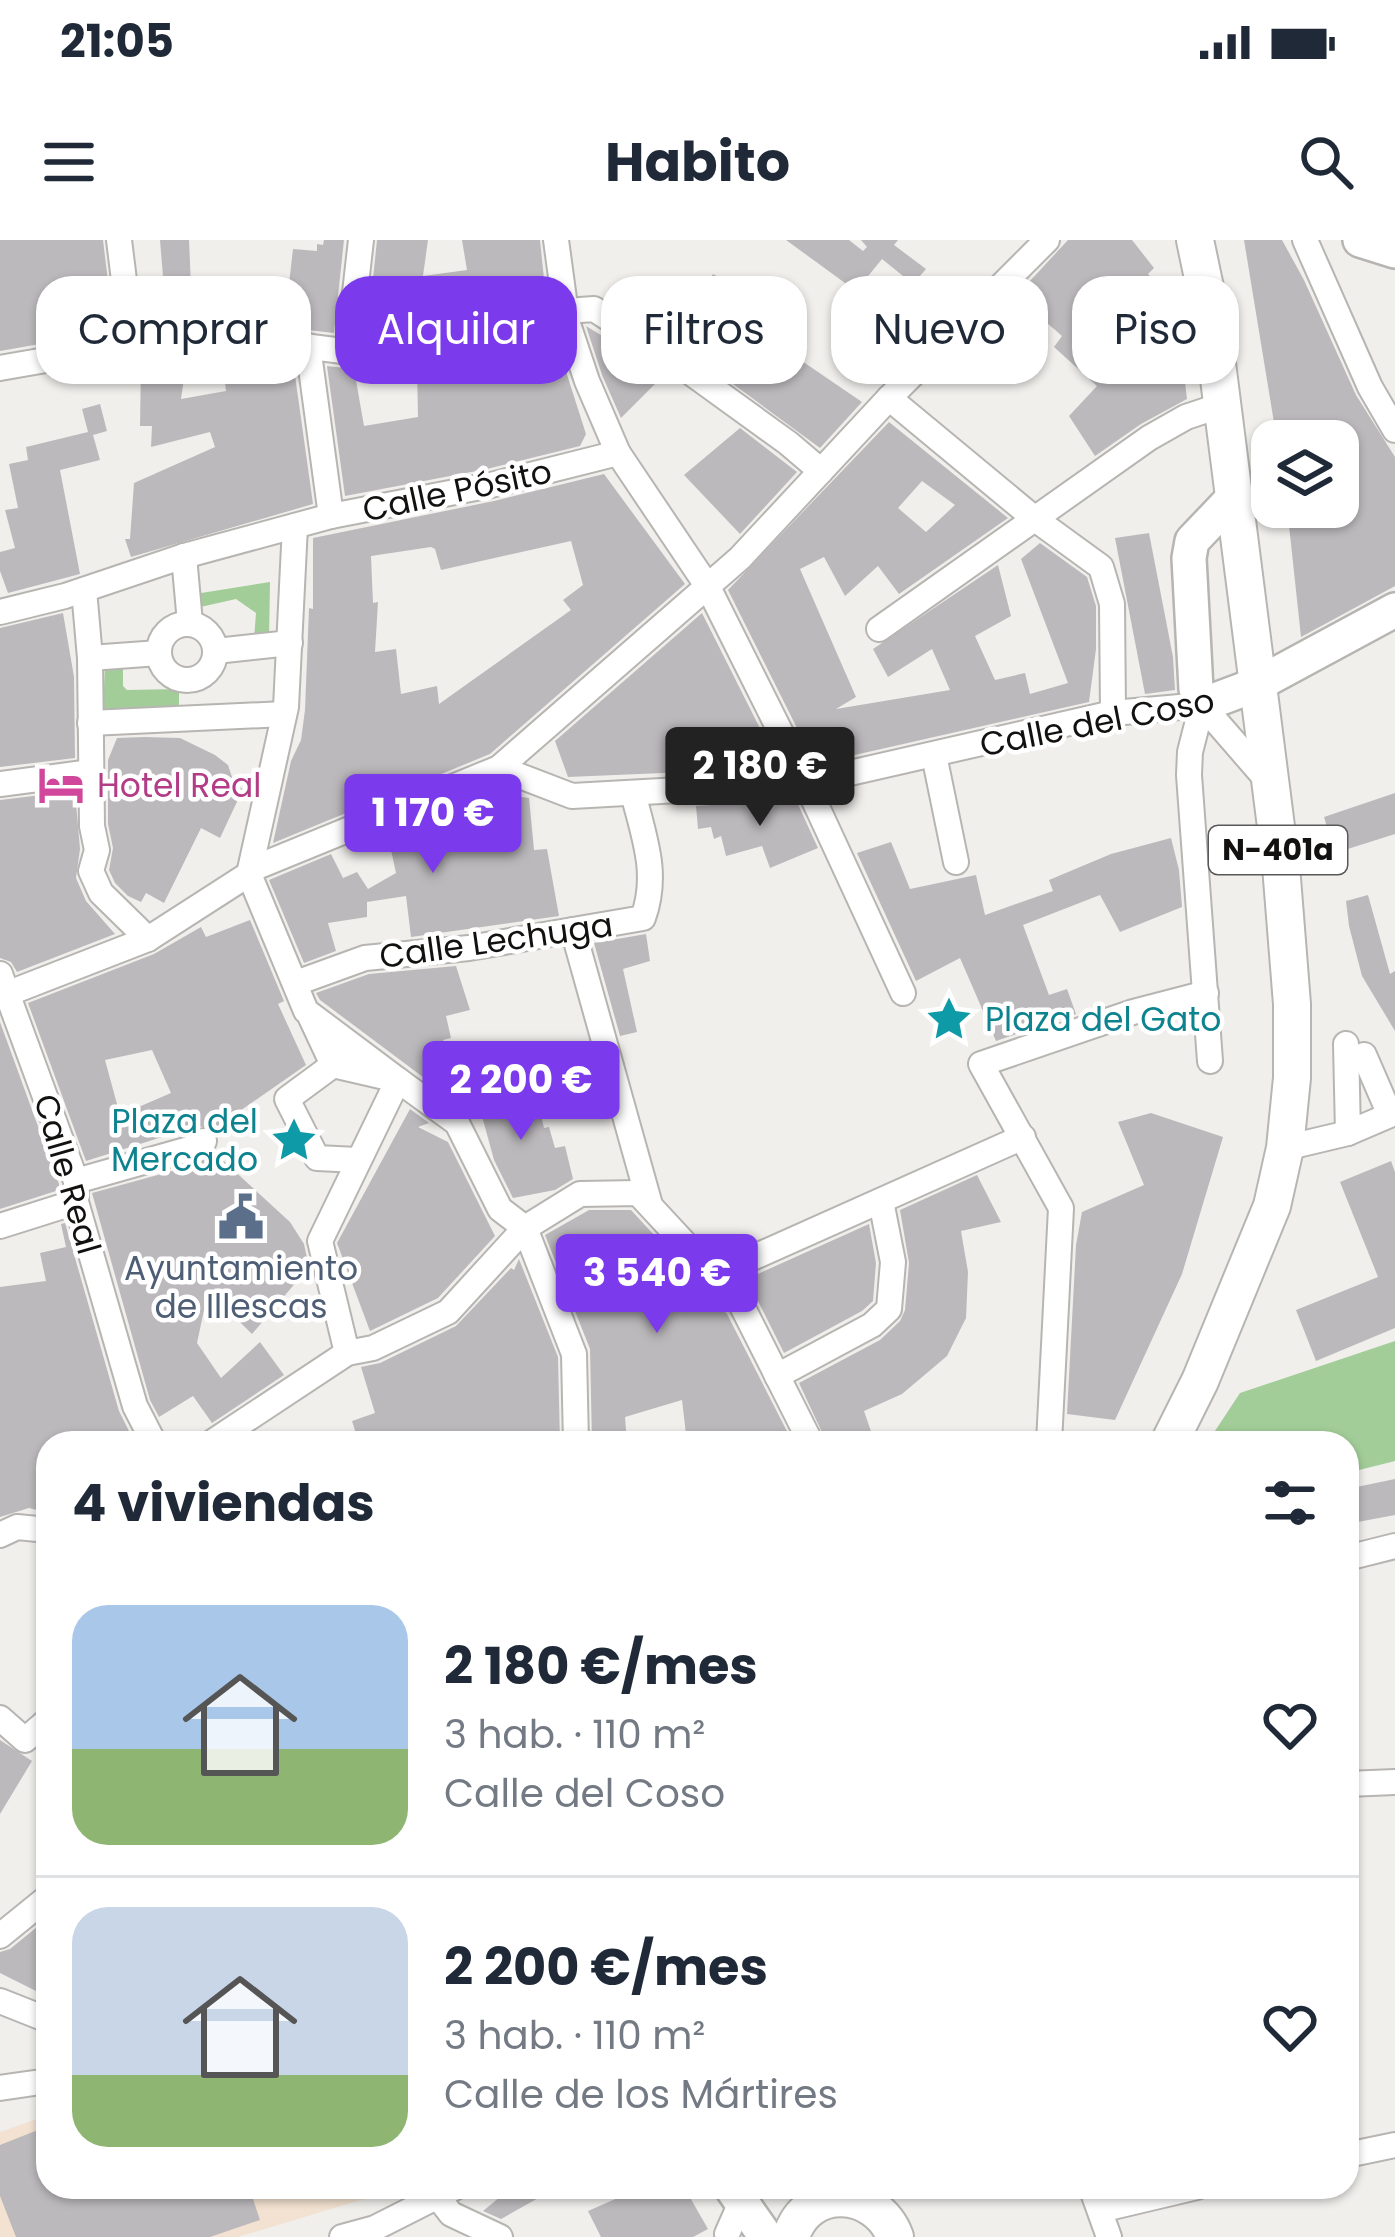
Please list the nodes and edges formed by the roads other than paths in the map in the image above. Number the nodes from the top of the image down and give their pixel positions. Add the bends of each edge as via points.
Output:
1 (118, 240) edge
2 (361, 240) edge
3 (556, 240) edge
4 (1046, 240) edge
5 (1195, 240) edge
6 (1305, 240) edge
7 (1360, 240) edge
8 (1395, 250) edge
9 (123, 276) edge
10 (357, 276) edge
11 (561, 276) edge
12 (577, 313) edge
13 (577, 352) edge
14 (36, 362) edge
15 (311, 367) edge
16 (0, 368) edge
17 (889, 398) junction
18 (1222, 405) junction
19 (1395, 430) edge
20 (618, 453) junction
21 (821, 471) junction
22 (1233, 498) junction
23 (332, 516) junction
24 (1035, 519) junction
25 (295, 526) junction
26 (184, 556) junction
27 (708, 587) junction
28 (84, 590) junction
29 (1395, 610) edge
30 (0, 612) edge
31 (190, 623) junction
32 (879, 629) dead end
33 (290, 643) junction
34 (216, 651) junction
35 (158, 653) junction
36 (90, 658) junction
37 (184, 680) junction
38 (1258, 684) junction
39 (1202, 705) junction
40 (1113, 713) junction
41 (284, 714) junction
42 (185, 719) junction
43 (90, 723) junction
44 (934, 755) junction
45 (499, 768) junction
46 (92, 772) junction
47 (1268, 782) junction
48 (806, 783) junction
49 (0, 784) edge
50 (633, 793) junction
51 (956, 862) dead end
52 (251, 872) junction
53 (573, 930) junction
54 (148, 938) junction
55 (296, 983) junction
56 (3, 984) edge
57 (903, 993) dead end
58 (1206, 993) junction
59 (310, 1014) junction
60 (356, 1048) junction
61 (1210, 1061) dead end
62 (332, 1065) junction
63 (398, 1080) junction
64 (1392, 1121) edge
65 (1348, 1132) junction
66 (1023, 1137) junction
67 (204, 1141) dead end
68 (1285, 1148) junction
69 (357, 1160) junction
70 (76, 1192) junction
71 (881, 1201) junction
72 (651, 1208) junction
73 (0, 1226) edge
74 (525, 1228) junction
75 (714, 1275) junction
76 (347, 1353) junction
77 (777, 1376) junction
78 (148, 1431) edge
79 (229, 1431) edge
80 (576, 1431) edge
81 (805, 1431) edge
82 (1049, 1431) edge
83 (1174, 1431) edge
84 (36, 1529) edge
85 (0, 1534) edge
86 (1395, 1546) edge
87 (1359, 1555) edge
88 (0, 1718) edge
89 (36, 1730) edge
90 (1395, 1782) edge
91 (1359, 1784) edge
92 (36, 1907) edge
93 (0, 1936) edge
94 (0, 2001) edge
95 (36, 2015) edge
96 (36, 2083) edge
97 (0, 2088) edge
98 (1395, 2145) edge
99 (1359, 2153) edge
100 (425, 2199) edge
101 (445, 2199) edge
102 (735, 2199) edge
103 (740, 2199) edge
104 (745, 2199) edge
105 (873, 2199) edge
106 (1096, 2199) edge
107 (805, 2213) edge
108 (726, 2236) edge
109 (342, 2237) edge
110 (500, 2237) edge
111 (766, 2237) edge
112 (895, 2237) edge
113 (1108, 2237) edge

1 - 9 street
2 - 10 street
3 - 11 street
4 - 17 street
5 - 18 main road, N-401a
6 - 19 street
7 - 8 street
12 - 21 street via 594,309
13 - 20 street
14 - 16 street
15 - 23 street
17 - 21 street
17 - 24 street
18 - 22 main road, N-401a
18 - 24 street via 1149,438
20 - 23 street, Calle Pósito
20 - 27 street
21 - 27 street
22 - 38 main road, N-401a
22 - 39 street via 1198,533 1189,558
23 - 25 street, Calle Pósito
24 - 32 street
24 - 40 street via 1101,567 1112,604
25 - 26 street, Calle Pósito
25 - 33 street
26 - 28 street, Calle Pósito
26 - 31 street
27 - 45 street
27 - 48 street
28 - 30 street, Calle Pósito
28 - 36 street
29 - 38 street, Calle del Coso
31 - 34 street via 211,635
31 - 35 street via 168,631
33 - 34 street
33 - 41 street
34 - 37 street via 206,673
35 - 36 street
35 - 37 street via 163,668
36 - 43 street
37 - 42 street
38 - 39 street, Calle del Coso
38 - 47 main road, N-401a
39 - 40 street, Calle del Coso
39 - 47 street
39 - 58 street via 1189,775
40 - 44 street, Calle del Coso
41 - 42 street
41 - 52 street
42 - 43 street
43 - 46 street
44 - 48 street, Calle del Coso
44 - 51 street, Calle del Coso
45 - 50 street, Calle del Coso via 572,796
45 - 52 street
46 - 49 street
46 - 54 street via 91,871 100,893
47 - 68 main road, N-401a via 1292,1004
48 - 50 street, Calle del Coso
48 - 57 street
50 - 53 street, Calle Lechuga via 653,873 643,918
52 - 54 street
52 - 55 street
53 - 55 street, Calle Lechuga via 365,958
53 - 72 street
54 - 56 street
55 - 59 street
56 - 70 street, Calle Real
58 - 61 street
58 - 66 street via 981,1064
59 - 60 street
59 - 62 street
60 - 62 street
60 - 63 street
62 - 63 street
62 - 69 street via 286,1099 317,1158
63 - 69 street
63 - 74 street via 457,1123 500,1209
64 - 65 street
64 - 65 street via 1355,1049
65 - 68 street
66 - 71 street
66 - 82 street via 1061,1208
67 - 70 street
68 - 83 main road, N-401a via 1265,1224
69 - 76 street via 320,1240
70 - 73 street
70 - 78 street, Calle Real
71 - 75 street
71 - 77 street via 893,1262 889,1309
72 - 74 street via 638,1193 580,1194
72 - 75 street
74 - 76 street via 448,1312
74 - 80 street via 574,1354
75 - 77 street via 741,1304
76 - 79 street
77 - 81 street
84 - 85 street
86 - 87 street
88 - 89 street via 25,1740
90 - 91 street
92 - 93 street
94 - 95 street
96 - 97 street
98 - 99 street
100 - 109 street
101 - 110 street via 463,2223
102 - 108 street
103 - 111 street
104 - 107 street via 772,2216
105 - 112 main road
106 - 113 street

